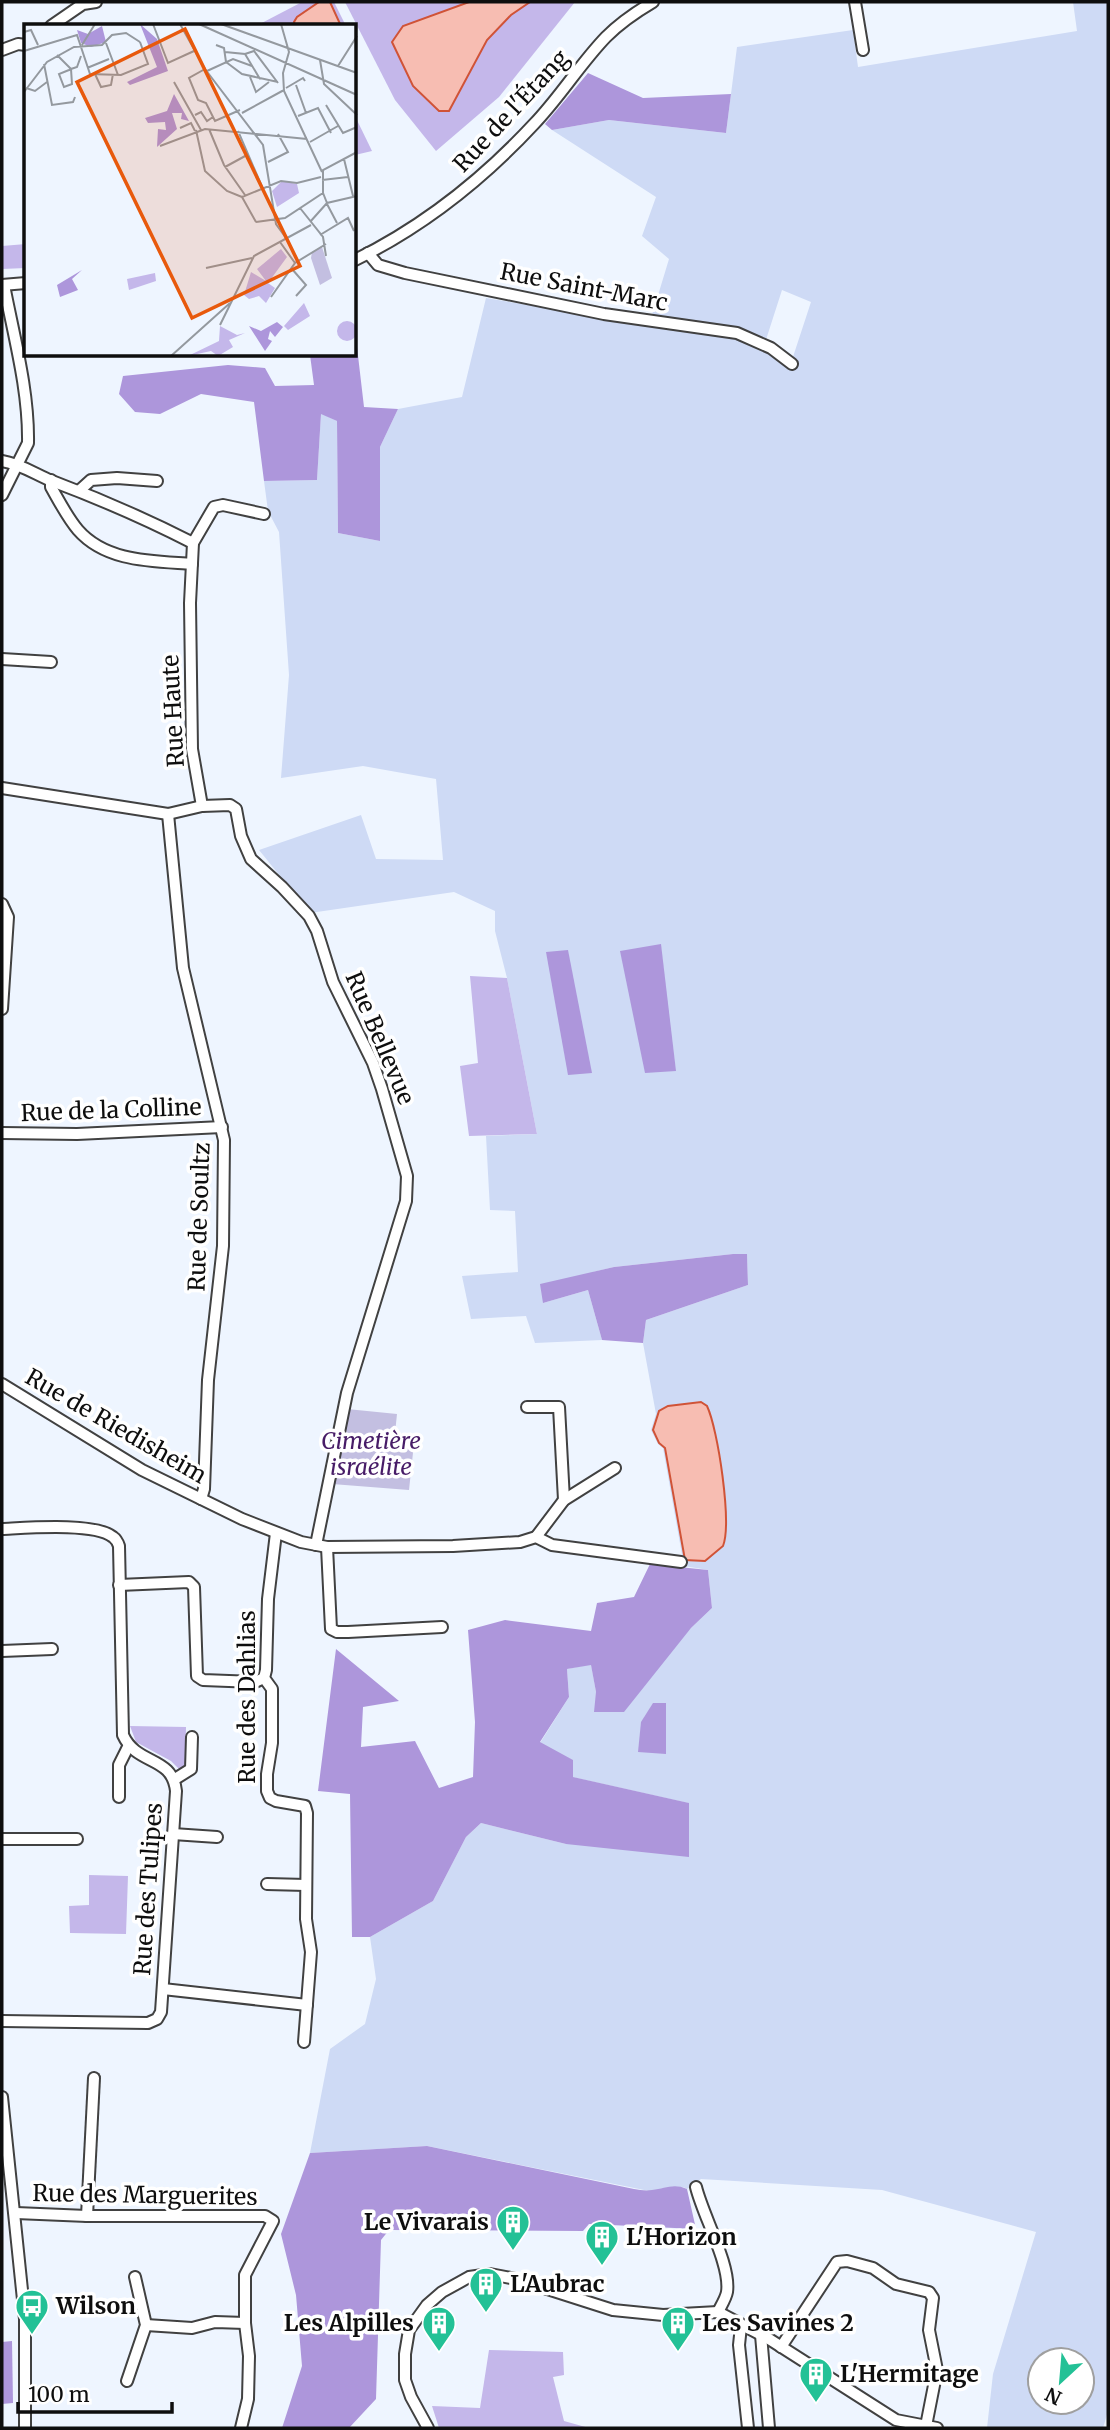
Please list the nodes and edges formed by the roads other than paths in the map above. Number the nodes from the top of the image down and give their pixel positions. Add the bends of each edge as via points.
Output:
1 (96, 2) edge
2 (653, 2) edge
3 (855, 2) edge
4 (83, 3) edge
5 (54, 24) edge
6 (24, 45) edge
7 (2, 50) edge
8 (863, 50) dead end
9 (368, 253) junction
10 (357, 259) edge
11 (24, 283) edge
12 (3, 285) edge
13 (792, 364) dead end
14 (2, 461) edge
15 (17, 463) junction
16 (51, 480) junction
17 (158, 481) dead end
18 (80, 490) junction
19 (2, 495) edge
20 (264, 514) dead end
21 (193, 543) junction
22 (192, 564) junction
23 (2, 659) edge
24 (51, 662) dead end
25 (2, 788) edge
26 (202, 806) junction
27 (169, 814) junction
28 (2, 904) edge
29 (2, 1009) edge
30 (222, 1127) junction
31 (2, 1133) edge
32 (2, 1384) edge
33 (527, 1407) dead end
34 (615, 1468) dead end
35 (201, 1499) junction
36 (564, 1500) junction
37 (2, 1529) edge
38 (276, 1533) junction
39 (536, 1537) junction
40 (322, 1546) junction
41 (681, 1562) dead end
42 (119, 1585) junction
43 (442, 1627) dead end
44 (52, 1649) dead end
45 (2, 1651) edge
46 (197, 1676) junction
47 (264, 1678) junction
48 (191, 1688) dead end
49 (192, 1737) dead end
50 (128, 1747) junction
51 (175, 1779) junction
52 (119, 1797) dead end
53 (173, 1833) junction
54 (217, 1837) dead end
55 (2, 1839) edge
56 (77, 1839) dead end
57 (267, 1884) dead end
58 (306, 1885) junction
59 (163, 1989) junction
60 (307, 2005) junction
61 (2, 2021) edge
62 (304, 2042) dead end
63 (94, 2078) dead end
64 (2, 2097) edge
65 (696, 2187) dead end
66 (16, 2213) junction
67 (87, 2216) junction
68 (135, 2277) dead end
69 (718, 2312) junction
70 (245, 2323) junction
71 (146, 2325) junction
72 (741, 2326) junction
73 (761, 2335) junction
74 (779, 2346) junction
75 (764, 2354) junction
76 (127, 2381) dead end
77 (931, 2427) edge
78 (25, 2428) edge
79 (241, 2428) edge
80 (428, 2428) edge
81 (748, 2428) edge
82 (769, 2428) edge

1 - 4 street
2 - 9 street, Rue de l'Étang via 606,37 533,126 463,193
3 - 8 street
4 - 5 street
6 - 7 street
9 - 10 street, Rue de l'Étang
9 - 13 street, Rue Saint-Marc via 378,265 405,273 604,314 737,333 771,348
11 - 12 street
12 - 15 street via 28,435
14 - 15 street
15 - 16 street
15 - 19 street
16 - 18 street
16 - 22 street via 73,523 94,543 126,558
17 - 18 street via 91,480
18 - 21 street
20 - 21 street, Rue Haute via 214,507
21 - 22 street, Rue Haute
22 - 26 street, Rue Haute via 192,749
23 - 24 street
25 - 27 street
26 - 27 street
26 - 40 street, Rue Bellevue via 230,804 236,809 251,859 309,916 333,982 373,1063 407,1176 406,1201 346,1393
27 - 30 street, Rue de Soultz via 183,968
28 - 29 street via 8,917
30 - 31 street, Rue de la Colline
30 - 35 street, Rue de Soultz via 223,1246
32 - 35 street, Rue de Riedisheim via 142,1470
33 - 36 street via 559,1406
34 - 36 street
35 - 38 street, Rue de Riedisheim
36 - 39 street
37 - 42 street via 65,1527 115,1537
38 - 40 street, Rue de Riedisheim
38 - 47 street, Rue des Dahlias
39 - 40 street, Rue de Riedisheim via 493,1544
39 - 41 street, Rue de Riedisheim via 552,1545
40 - 43 street via 331,1629
42 - 46 street via 189,1583 194,1587
42 - 50 street via 123,1735
44 - 45 street
46 - 47 street via 255,1682
46 - 48 street
47 - 58 street, Rue des Dahlias via 272,1689 267,1791 276,1801 305,1806
49 - 51 street via 191,1769
50 - 51 street, Rue des Tulipes via 169,1769
50 - 52 street via 119,1765
51 - 53 street, Rue des Tulipes
53 - 54 street
53 - 59 street, Rue des Tulipes
55 - 56 street
57 - 58 street
58 - 60 street, Rue des Dahlias via 311,1952
59 - 60 street
59 - 61 street, Rue des Tulipes via 161,2012 148,2023
60 - 62 street, Rue des Dahlias
63 - 67 street
64 - 66 street
65 - 69 street via 726,2278 727,2293
66 - 67 street, Rue des Marguerites
66 - 78 street via 25,2319
67 - 70 street, Rue des Marguerites via 265,2216 274,2221 245,2275
68 - 71 street
69 - 72 street
69 - 80 street via 634,2313 516,2279 490,2274 469,2277 427,2305 409,2330 404,2365 408,2389
70 - 71 street via 215,2322 192,2328
70 - 79 street via 248,2399
71 - 76 street
72 - 73 street
72 - 81 street
73 - 74 street
73 - 75 street
74 - 75 street
74 - 77 street via 896,2420
74 - 77 street via 837,2262 873,2267 896,2284 929,2292 933,2298 929,2330 937,2370
75 - 82 street

